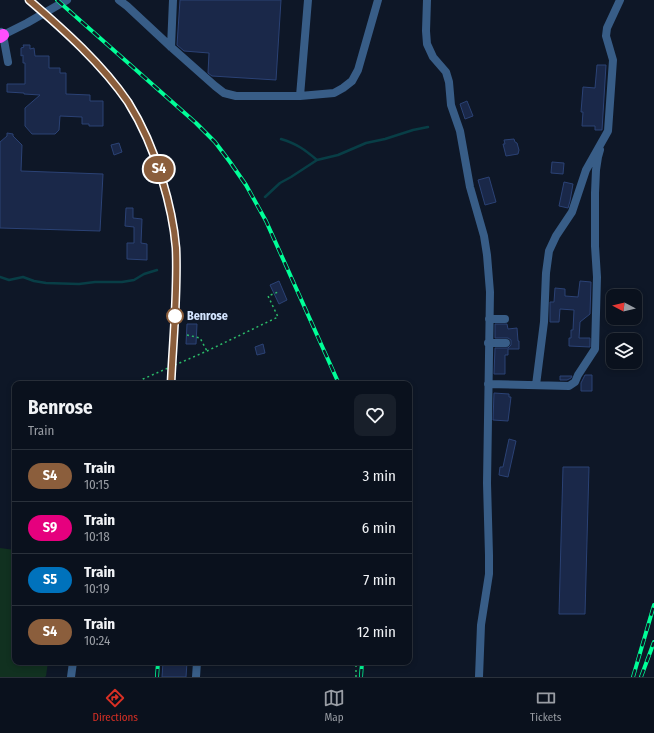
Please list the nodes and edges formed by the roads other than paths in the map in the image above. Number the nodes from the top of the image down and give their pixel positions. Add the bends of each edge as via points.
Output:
1 (67, 0) edge
2 (119, 0) edge
3 (174, 0) edge
4 (308, 0) edge
5 (378, 0) edge
6 (427, 0) edge
7 (620, 0) edge
8 (1, 35) edge
9 (171, 47) junction
10 (8, 62) dead end
11 (300, 96) junction
12 (603, 140) junction
13 (489, 319) junction
14 (504, 319) dead end
15 (488, 343) junction
16 (506, 343) dead end
17 (488, 384) junction
18 (536, 385) junction
19 (73, 665) edge
20 (197, 665) edge
21 (71, 677) edge
22 (196, 677) edge
23 (479, 677) edge

1 - 8 street
2 - 9 street
3 - 9 street
4 - 11 street
5 - 11 street via 358,70 352,81 334,93
6 - 13 street via 427,44 433,57 446,72 449,82 451,104 460,131 470,187 484,236
7 - 12 street via 606,36 613,60 608,131
8 - 10 street
9 - 11 street via 224,93 236,96
12 - 18 street via 586,170 572,212 549,251
12 - 18 street via 596,170 595,349 572,385
13 - 14 street
13 - 15 street
15 - 16 street
15 - 17 street
17 - 18 street
17 - 23 street via 487,483 490,555 481,625
19 - 21 street
20 - 22 street

